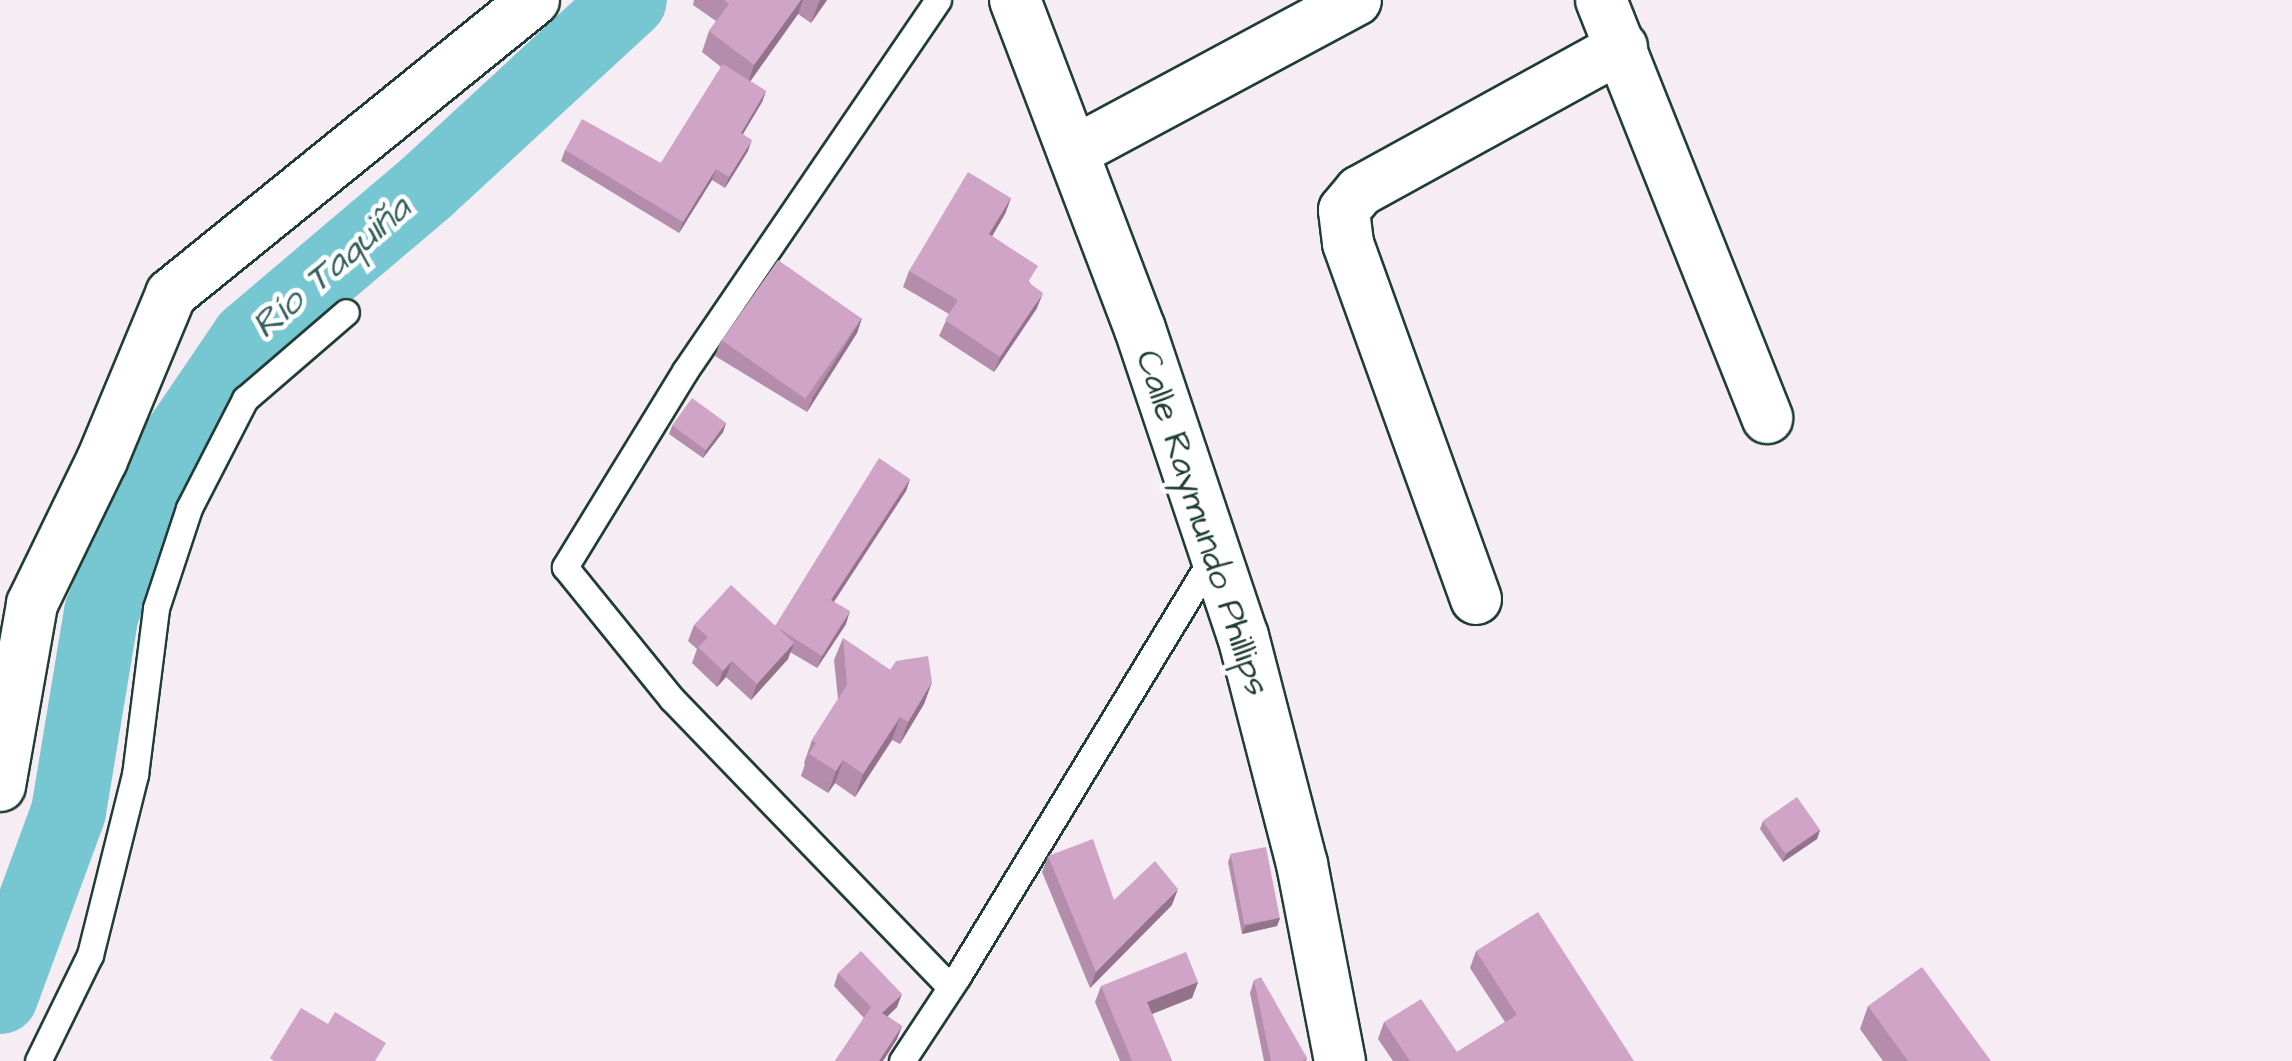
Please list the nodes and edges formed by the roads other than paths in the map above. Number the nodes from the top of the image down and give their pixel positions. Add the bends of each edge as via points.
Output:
1 (534, 0) edge
2 (938, 0) edge
3 (1015, 0) edge
4 (1356, 0) edge
5 (1601, 0) edge
6 (1622, 46) junction
7 (1072, 152) junction
8 (346, 312) dead end
9 (1767, 418) dead end
10 (1216, 552) junction
11 (1476, 599) dead end
12 (0, 786) edge
13 (950, 987) junction
14 (38, 1061) edge
15 (902, 1061) edge
16 (1340, 1061) edge

1 - 12 street via 171,294 32,604
2 - 13 lane via 685,371 565,568 672,699
3 - 7 street, Calle Raymundo Phillips
4 - 7 street
5 - 6 street
6 - 9 street
6 - 11 street via 1360,190 1344,210 1348,243
7 - 10 street, Calle Raymundo Phillips
8 - 14 lane via 244,399 189,508 156,608 135,775 90,955
10 - 13 lane
10 - 16 street, Calle Raymundo Phillips via 1302,864
13 - 15 lane

